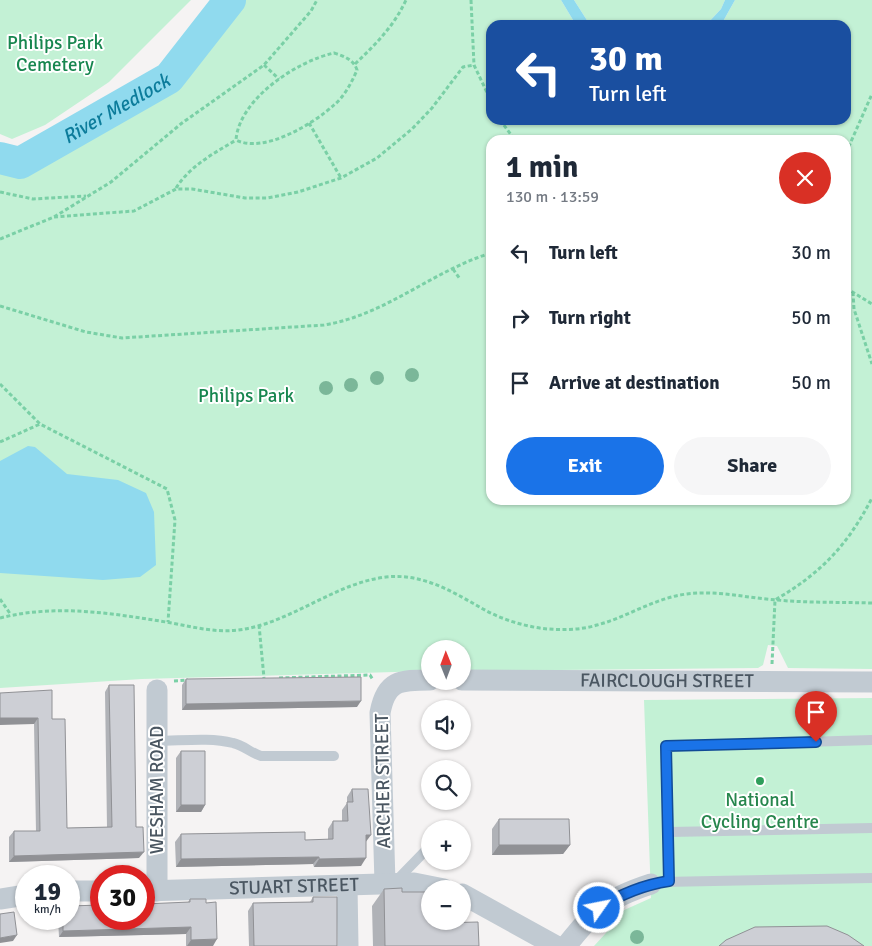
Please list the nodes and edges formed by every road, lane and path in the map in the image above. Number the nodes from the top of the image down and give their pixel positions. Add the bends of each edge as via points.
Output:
1 (317, 0) edge
2 (406, 0) edge
3 (471, 0) edge
4 (355, 64) junction
5 (264, 65) junction
6 (474, 65) junction
7 (279, 79) junction
8 (486, 91) edge
9 (872, 94) edge
10 (309, 123) junction
11 (236, 140) junction
12 (851, 142) edge
13 (341, 178) junction
14 (176, 189) junction
15 (0, 192) edge
16 (88, 196) junction
17 (54, 217) junction
18 (0, 239) edge
19 (486, 255) edge
20 (453, 269) junction
21 (460, 279) dead end
22 (853, 292) joint
23 (872, 304) edge
24 (0, 306) edge
25 (872, 364) edge
26 (0, 384) edge
27 (40, 424) junction
28 (0, 442) edge
29 (872, 498) edge
30 (0, 599) edge
31 (775, 600) junction
32 (872, 604) edge
33 (11, 615) junction
34 (0, 618) edge
35 (168, 622) junction
36 (259, 625) junction
37 (264, 678) junction
38 (254, 679) edge
39 (195, 680) edge
40 (421, 680) edge
41 (471, 680) edge
42 (771, 682) junction
43 (872, 682) edge
44 (389, 689) junction
45 (156, 690) joint
46 (872, 740) edge
47 (157, 741) junction
48 (334, 756) dead end
49 (872, 828) edge
50 (669, 832) junction
51 (421, 854) edge
52 (152, 865) edge
53 (872, 879) edge
54 (390, 883) junction
55 (660, 883) junction
56 (421, 884) edge
57 (347, 886) junction
58 (155, 891) edge
59 (15, 897) edge
60 (0, 899) edge
61 (471, 899) edge
62 (348, 946) edge
63 (556, 946) edge
64 (566, 946) edge

1 - 5 path
2 - 4 path via 380,41
3 - 6 path
4 - 7 path via 344,56 320,56
4 - 10 path via 357,70 352,81 336,104
5 - 7 path
5 - 16 path via 182,123 111,182
6 - 8 path
6 - 13 path via 463,68 432,108 393,145
7 - 11 path via 248,110
9 - 12 path
10 - 11 path via 265,143 252,145
10 - 13 path
11 - 14 path via 199,161
13 - 14 path via 267,198 245,198 192,188
14 - 17 path via 134,211
15 - 16 path via 33,199
16 - 17 path
17 - 18 path
19 - 20 path
20 - 21 path
20 - 24 path via 378,309 347,321 324,325 122,338 86,332
22 - 23 path
22 - 25 path via 854,309
26 - 27 path
27 - 28 path
27 - 35 path via 167,489 175,520
29 - 31 path via 842,548 830,561 801,585
30 - 33 path
31 - 32 path
31 - 36 path via 688,594 661,600 598,625 550,629 518,623 485,611 456,592 424,580 389,577 370,580
31 - 42 path
33 - 34 path
33 - 35 path via 42,610 74,610
35 - 36 path via 210,631 239,630
36 - 37 path
37 - 38 path
37 - 44 path via 370,675
39 - 45 path via 156,681
40 - 44 street via 409,680
41 - 42 street, FAIRCLOUGH STREET
42 - 43 street, FAIRCLOUGH STREET
44 - 54 street, ARCHER STREET via 380,712
45 - 47 street, WESHAM ROAD
46 - 50 lane via 666,746
47 - 48 lane via 224,741 262,756
47 - 52 street, WESHAM ROAD
49 - 50 lane
50 - 55 lane
51 - 54 lane
53 - 55 lane
54 - 56 street, STUART STREET
54 - 57 street, STUART STREET
55 - 64 street via 621,894 599,908
57 - 58 street, STUART STREET
57 - 62 street
59 - 60 street
61 - 63 street

